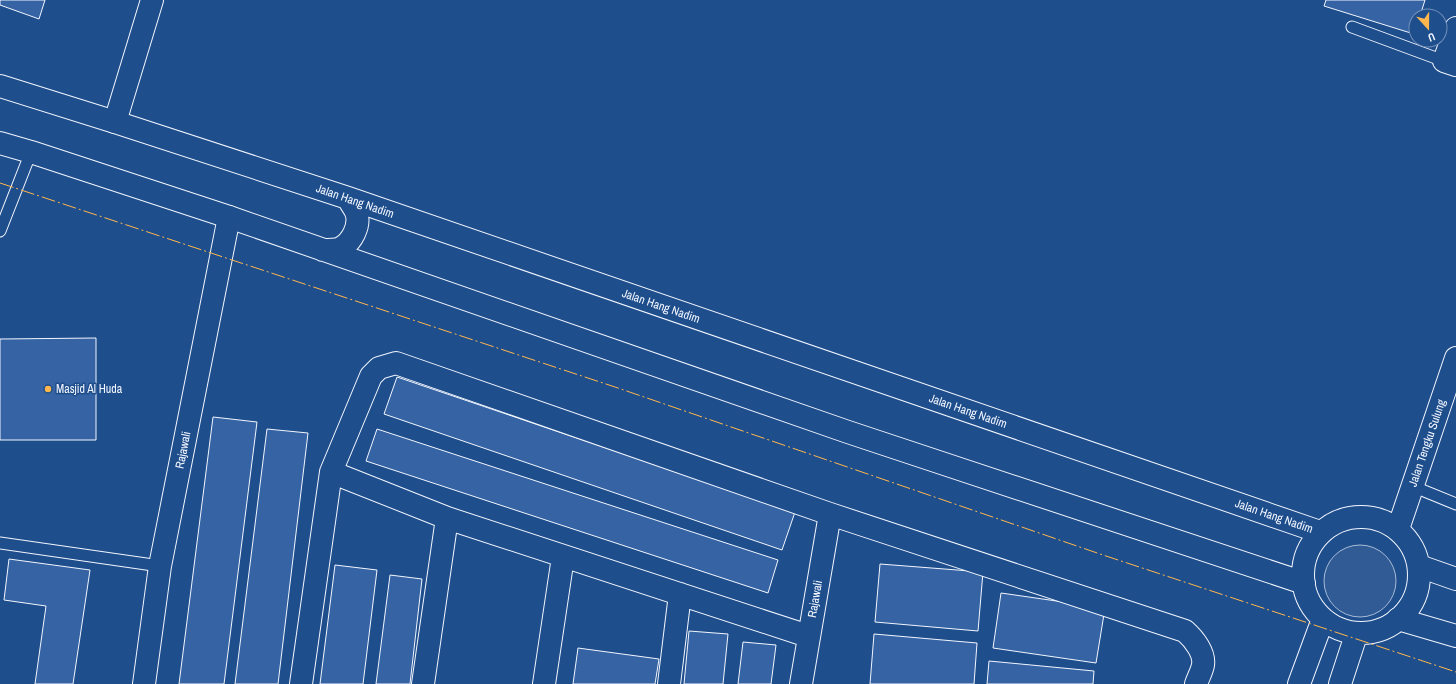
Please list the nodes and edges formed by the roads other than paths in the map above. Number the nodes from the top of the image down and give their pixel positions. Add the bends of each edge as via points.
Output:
1 (152, 0) edge
2 (1352, 27) dead end
3 (1456, 28) edge
4 (1450, 63) edge
5 (0, 86) edge
6 (115, 122) junction
7 (0, 143) edge
8 (31, 152) junction
9 (348, 198) junction
10 (229, 217) junction
11 (0, 231) edge
12 (323, 250) junction
13 (1456, 358) edge
14 (331, 472) junction
15 (1412, 486) junction
16 (1456, 504) edge
17 (830, 514) junction
18 (447, 518) junction
19 (1398, 529) junction
20 (1320, 532) junction
21 (0, 543) edge
22 (563, 556) junction
23 (160, 566) junction
24 (1419, 566) junction
25 (1456, 579) edge
26 (1304, 583) junction
27 (680, 594) junction
28 (1323, 619) junction
29 (1398, 619) junction
30 (1356, 634) junction
31 (808, 636) junction
32 (1456, 636) edge
33 (144, 684) edge
34 (301, 684) edge
35 (423, 684) edge
36 (544, 684) edge
37 (669, 684) edge
38 (800, 684) edge
39 (1196, 684) edge
40 (1299, 684) edge
41 (1340, 684) edge

1 - 6 street
2 - 4 lane
3 - 4 street
5 - 6 street, Jalan Hang Nadim
6 - 9 street, Jalan Hang Nadim
7 - 8 street
8 - 10 street
8 - 11 lane
9 - 12 street via 356,213 357,226 353,236 346,245 337,250
9 - 20 street, Jalan Hang Nadim
10 - 12 street
10 - 23 street, Rajawali
12 - 26 street via 848,432
13 - 15 street, Jalan Tengku Sulung
14 - 17 street via 371,376 379,368 396,363
14 - 18 street
14 - 34 street
15 - 16 lane
15 - 19 street, Jalan Tengku Sulung
17 - 31 street, Rajawali
17 - 39 street via 1185,631 1196,644 1202,658 1203,664
18 - 22 street
18 - 35 street
19 - 20 street via 1384,520 1367,516 1350,517
19 - 24 street via 1412,545
20 - 26 street via 1306,556
21 - 23 lane
22 - 27 street
22 - 36 street
23 - 33 street, Rajawali
24 - 25 street
24 - 29 street via 1418,585 1411,603
26 - 28 street via 1313,608
27 - 31 street
27 - 37 street
28 - 30 street
28 - 40 street
29 - 30 street via 1371,632
29 - 32 street
30 - 41 street
31 - 38 street, Rajawali

